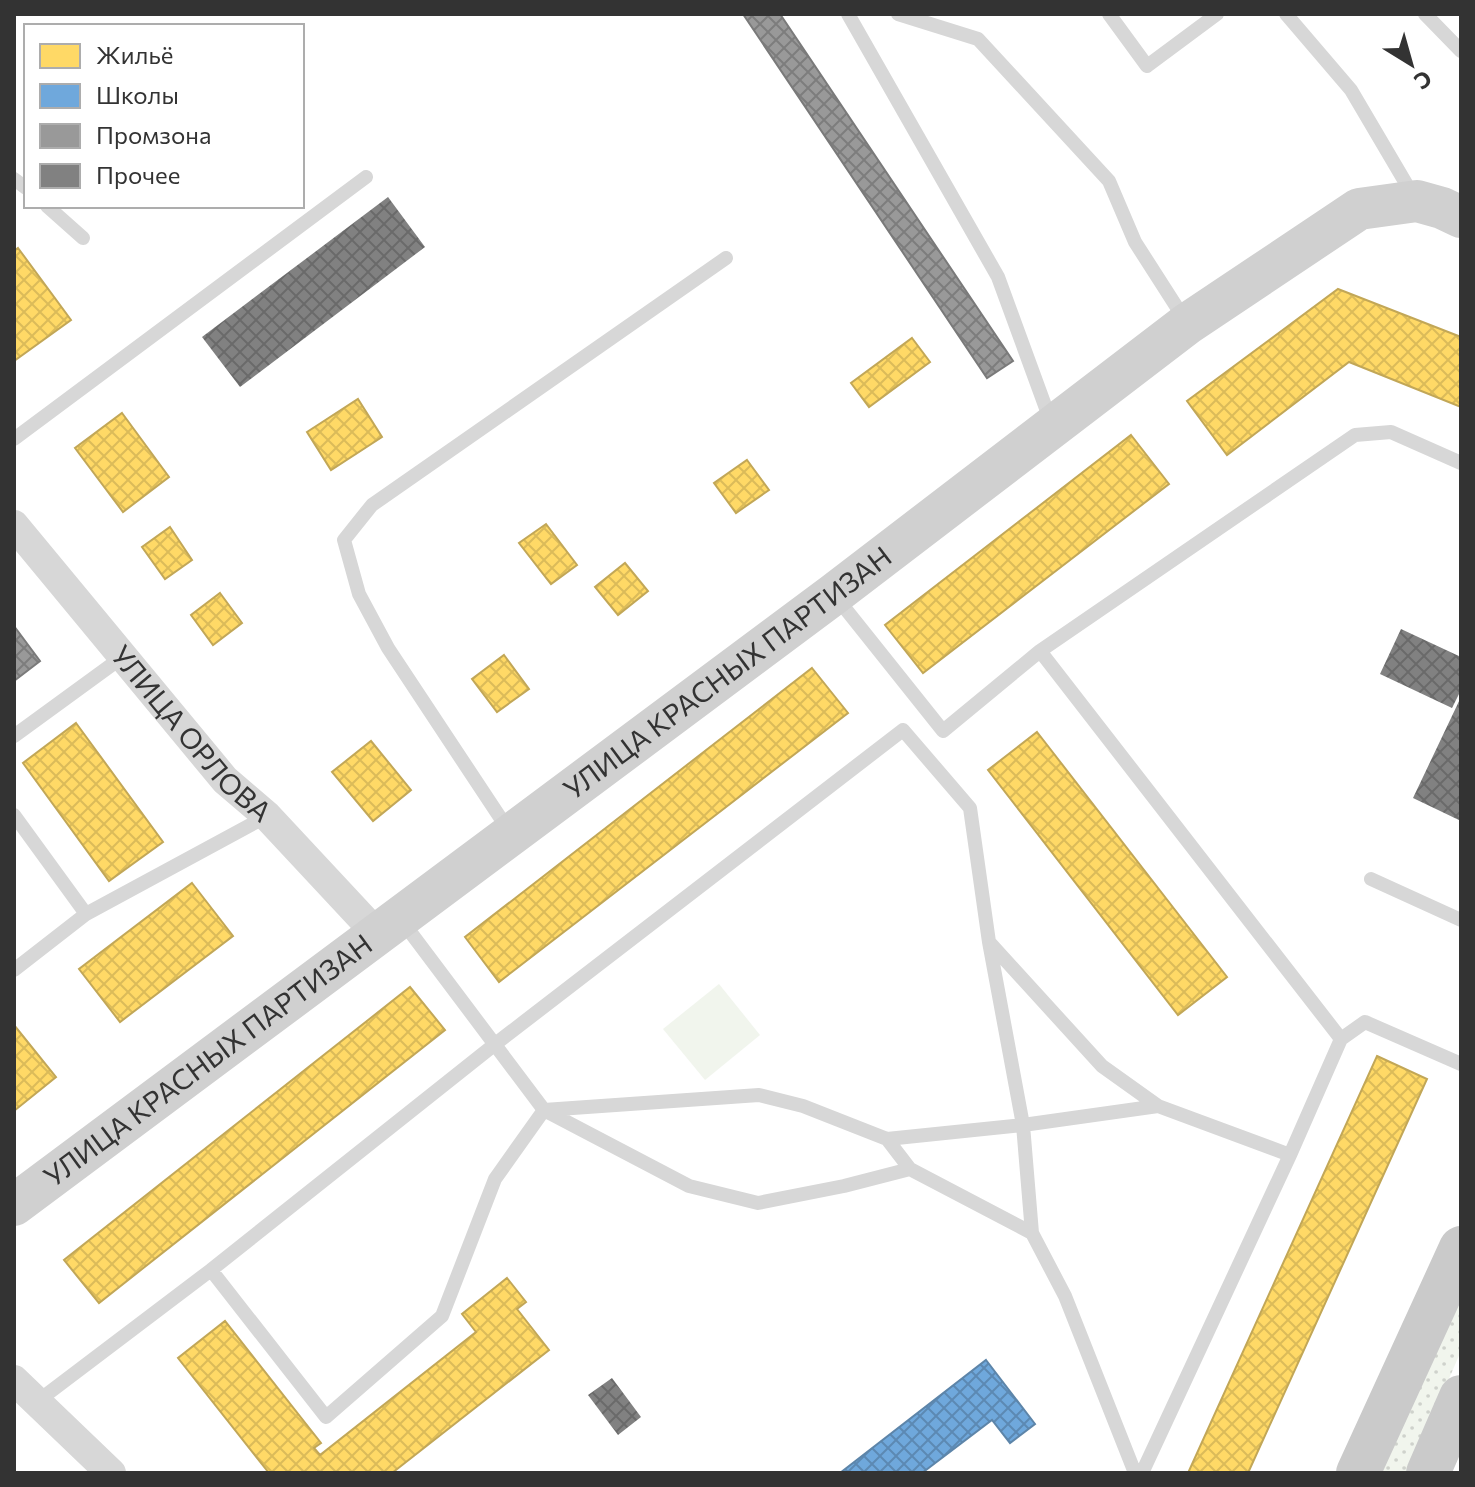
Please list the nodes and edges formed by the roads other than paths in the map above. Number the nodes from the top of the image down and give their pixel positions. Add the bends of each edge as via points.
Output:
1 (848, 14) edge
2 (898, 14) edge
3 (1109, 14) edge
4 (1217, 14) edge
5 (1286, 14) edge
6 (1425, 14) edge
7 (1461, 51) edge
8 (366, 177) dead end
9 (1417, 201) junction
10 (49, 208) edge
11 (1461, 217) edge
12 (83, 238) dead end
13 (726, 258) dead end
14 (1187, 324) junction
15 (1052, 426) junction
16 (14, 439) edge
17 (1461, 463) edge
18 (18, 537) edge
19 (834, 594) junction
20 (1040, 651) junction
21 (121, 658) junction
22 (14, 736) edge
23 (14, 815) edge
24 (267, 816) junction
25 (511, 835) junction
26 (1371, 879) dead end
27 (86, 914) junction
28 (1461, 920) edge
29 (388, 926) junction
30 (989, 942) junction
31 (14, 970) edge
32 (1341, 1039) junction
33 (494, 1045) junction
34 (1461, 1064) edge
35 (1158, 1106) junction
36 (544, 1110) junction
37 (1023, 1125) junction
38 (887, 1139) junction
39 (1290, 1155) junction
40 (910, 1169) junction
41 (14, 1205) edge
42 (1032, 1233) junction
43 (1461, 1248) edge
44 (211, 1270) junction
45 (14, 1380) edge
46 (1461, 1397) edge
47 (38, 1401) junction
48 (111, 1473) edge
49 (1135, 1473) edge
50 (1142, 1473) edge
51 (1358, 1473) edge
52 (1428, 1473) edge

1 - 15 lane via 998,277
2 - 14 lane via 978,39 1109,181 1135,242
3 - 4 lane via 1147,66
5 - 9 lane via 1351,90
6 - 7 lane
8 - 16 lane
9 - 11 main road, УЛИЦА КРАСНЫХ ПАРТИЗАН
9 - 14 main road, УЛИЦА КРАСНЫХ ПАРТИЗАН via 1359,209
10 - 12 lane
13 - 25 lane via 372,505 344,540 359,594 388,648
14 - 15 main road, УЛИЦА КРАСНЫХ ПАРТИЗАН
15 - 19 main road, УЛИЦА КРАСНЫХ ПАРТИЗАН
17 - 20 lane via 1391,432 1355,435
18 - 21 street, УЛИЦА ОРЛОВА
19 - 20 lane via 943,731
19 - 25 main road, УЛИЦА КРАСНЫХ ПАРТИЗАН
20 - 32 lane
21 - 22 lane
21 - 24 street, УЛИЦА ОРЛОВА via 225,780
23 - 27 lane
24 - 27 lane
24 - 29 street, УЛИЦА ОРЛОВА
25 - 29 main road, УЛИЦА КРАСНЫХ ПАРТИЗАН
26 - 28 lane
27 - 31 lane
29 - 33 lane
29 - 41 main road, УЛИЦА КРАСНЫХ ПАРТИЗАН
30 - 33 lane via 970,808 903,730
30 - 35 lane via 1102,1066
30 - 37 lane
32 - 34 lane via 1365,1022
32 - 39 lane
33 - 36 lane
33 - 44 lane
35 - 37 lane
35 - 39 lane
36 - 38 lane via 759,1095
36 - 40 lane via 689,1186 758,1203
36 - 44 lane via 495,1179 442,1316 326,1417
37 - 38 lane
37 - 42 lane
38 - 40 lane
39 - 50 lane
40 - 42 lane
42 - 49 lane via 1065,1296
43 - 51 main road
44 - 47 lane
45 - 47 street
46 - 52 main road
47 - 48 street

